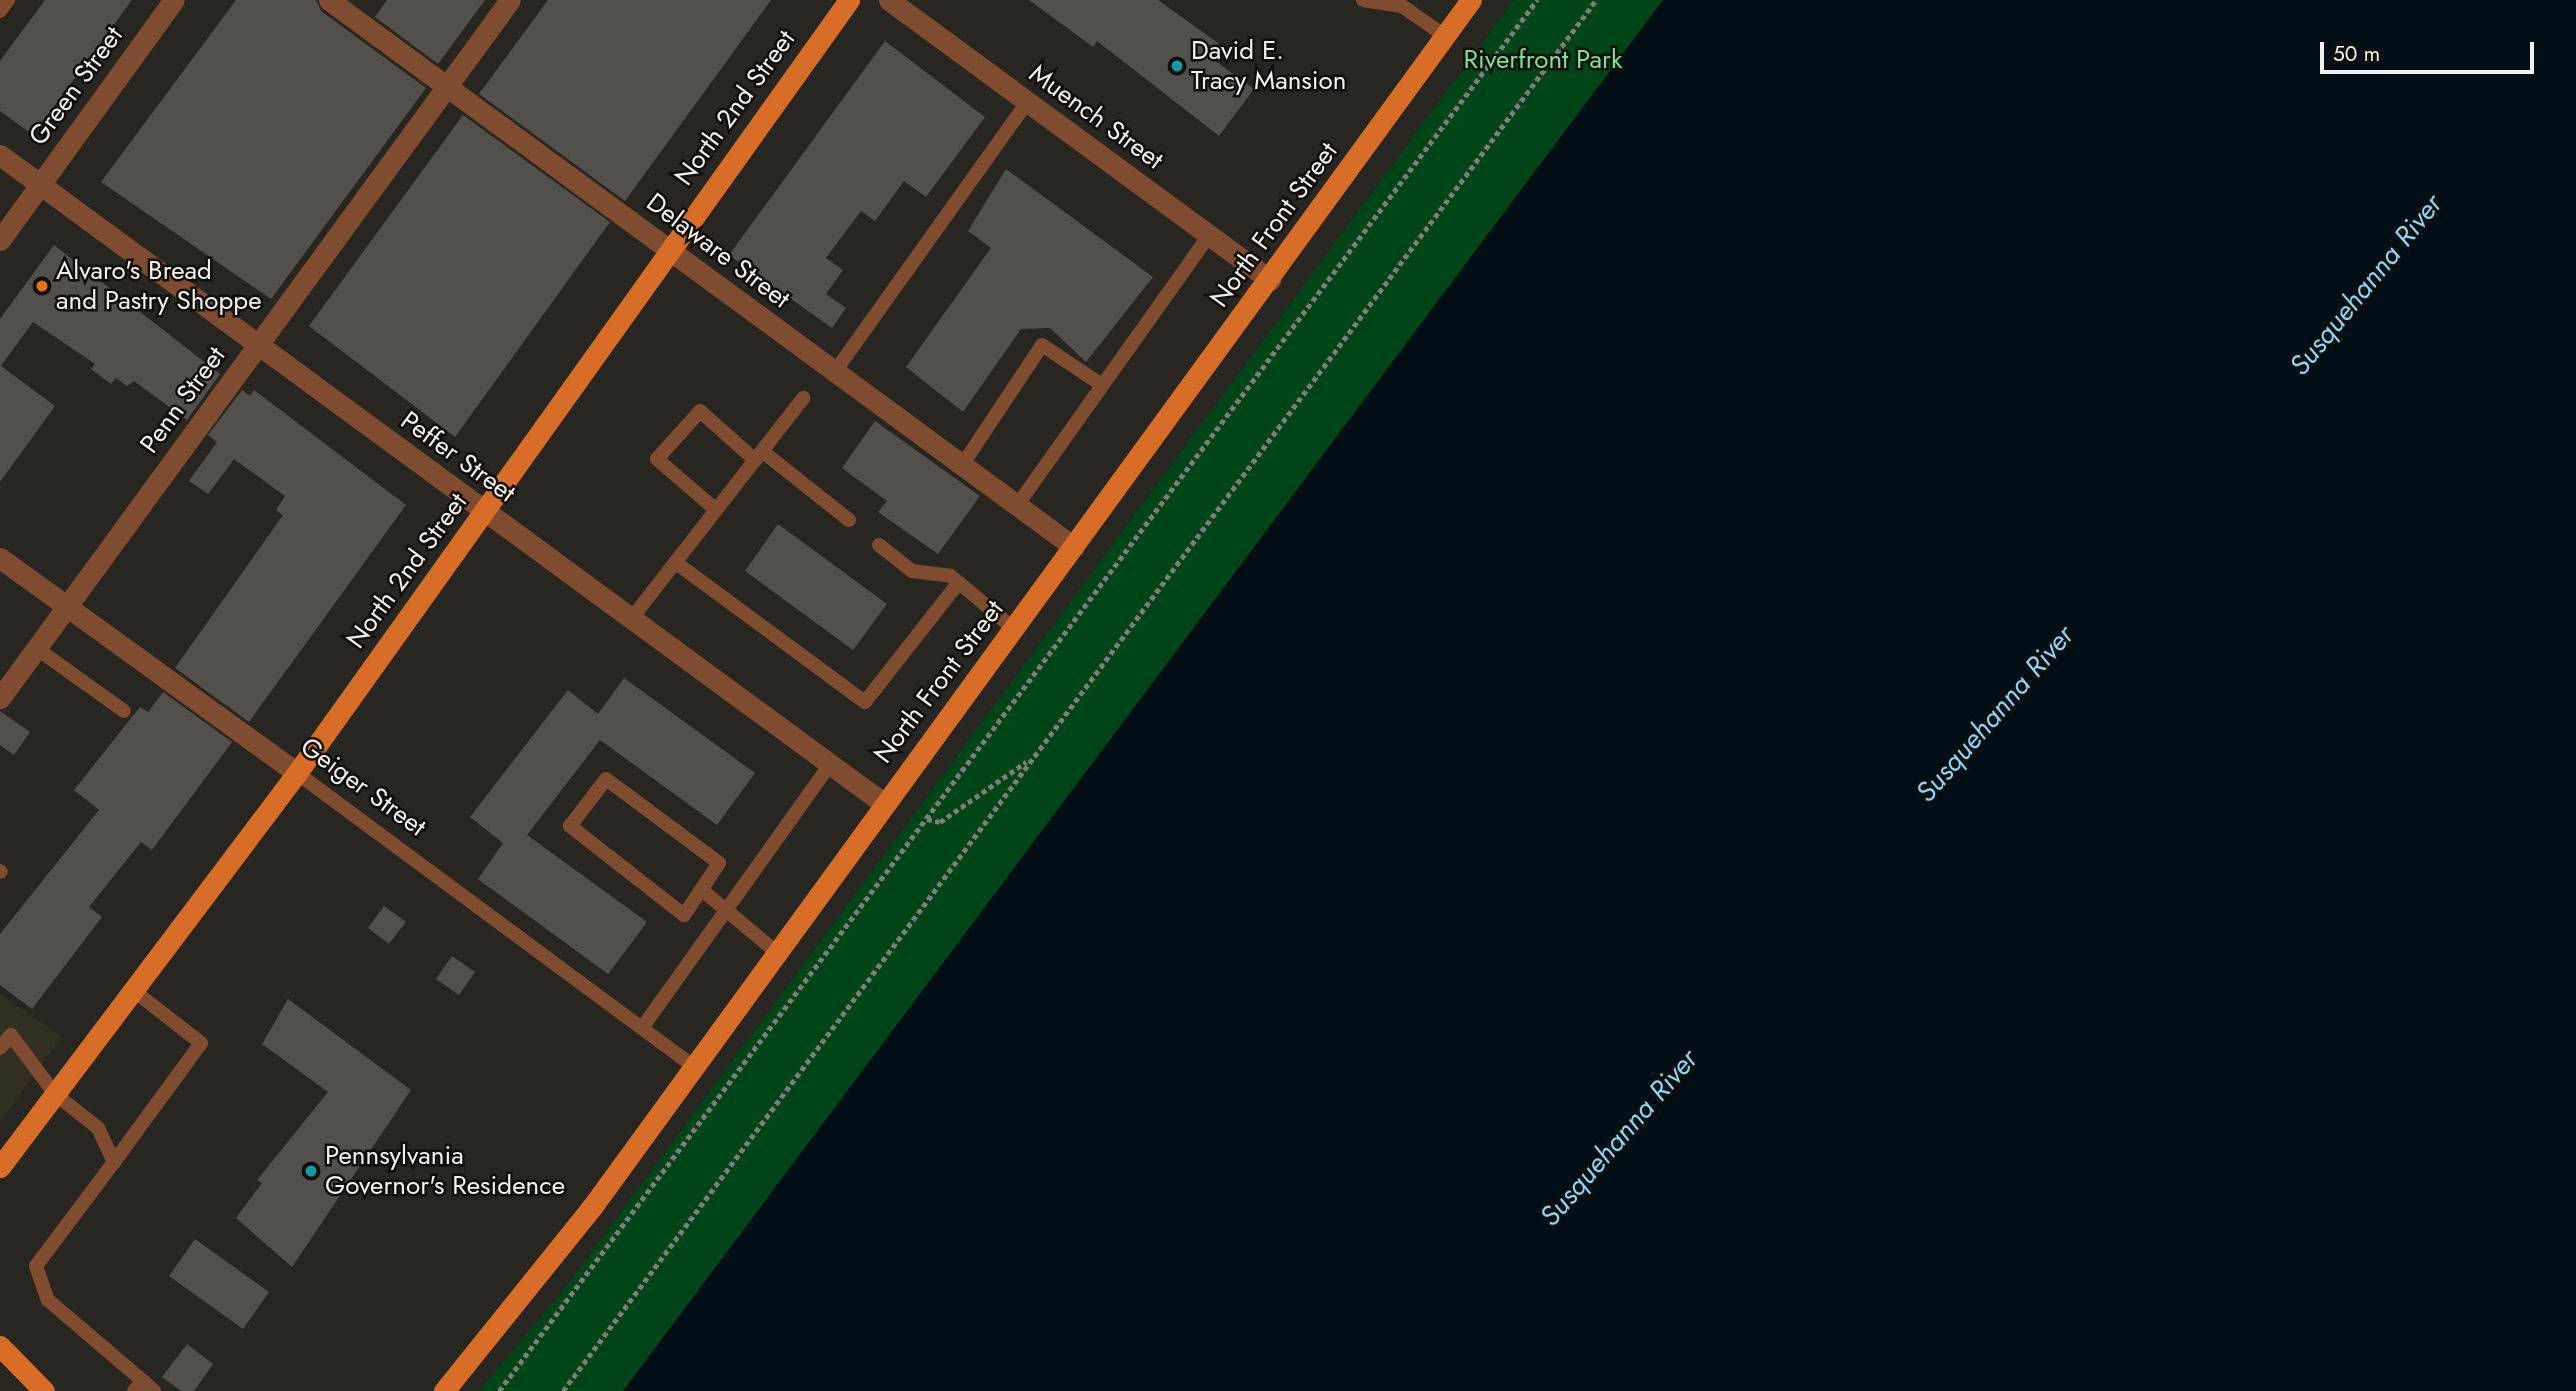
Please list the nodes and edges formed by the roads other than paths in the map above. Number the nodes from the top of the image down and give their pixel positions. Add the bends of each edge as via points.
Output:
1 (8, 0) edge
2 (174, 0) edge
3 (329, 0) edge
4 (510, 0) edge
5 (849, 0) edge
6 (888, 0) edge
7 (1363, 0) edge
8 (1471, 0) edge
9 (0, 11) edge
10 (1446, 36) junction
11 (446, 87) junction
12 (1027, 102) junction
13 (0, 155) edge
14 (40, 184) junction
15 (1209, 235) junction
16 (0, 240) edge
17 (667, 248) junction
18 (1270, 280) junction
19 (259, 345) junction
20 (834, 373) junction
21 (1102, 386) junction
22 (803, 398) dead end
23 (758, 455) junction
24 (961, 467) junction
25 (1016, 507) junction
26 (716, 510) junction
27 (485, 511) junction
28 (849, 520) dead end
29 (879, 545) dead end
30 (1074, 547) junction
31 (0, 558) edge
32 (675, 562) junction
33 (959, 582) junction
34 (67, 605) junction
35 (632, 618) junction
36 (1013, 628) junction
37 (36, 648) junction
38 (0, 698) edge
39 (124, 710) dead end
40 (830, 764) junction
41 (297, 773) junction
42 (883, 803) junction
43 (702, 890) junction
44 (724, 909) junction
45 (775, 951) junction
46 (133, 990) junction
47 (642, 1028) junction
48 (5, 1030) edge
49 (0, 1048) edge
50 (691, 1065) junction
51 (55, 1094) junction
52 (114, 1162) junction
53 (0, 1167) edge
54 (0, 1346) edge
55 (144, 1388) edge
56 (44, 1391) edge
57 (444, 1391) edge

1 - 9 lane
2 - 14 street, Green Street
3 - 11 street, Delaware Street
4 - 11 street, Penn Street
5 - 17 main road, North 2nd Street
6 - 12 street, Muench Street
7 - 10 lane via 1402,6
8 - 10 main road, North Front Street
10 - 18 main road, North Front Street
11 - 17 street, Delaware Street
11 - 19 street, Penn Street
12 - 15 street, Muench Street
12 - 20 lane
13 - 14 street, Peffer Street
14 - 16 street, Green Street
14 - 19 street, Peffer Street
15 - 18 street, Muench Street
15 - 21 lane
17 - 20 street, Delaware Street
17 - 27 main road, North 2nd Street
18 - 30 main road, North Front Street
19 - 27 street, Peffer Street
19 - 34 street, Penn Street
20 - 24 street, Delaware Street
21 - 24 lane via 1042,345
21 - 25 lane
22 - 23 lane
23 - 26 lane
23 - 26 lane via 699,411 657,459
23 - 28 lane
24 - 25 street, Delaware Street
25 - 30 street, Delaware Street
26 - 32 lane
27 - 35 street, Peffer Street
27 - 41 main road, North 2nd Street
29 - 33 lane via 912,571
30 - 36 main road, North Front Street
31 - 34 street, Geiger Street
32 - 33 lane via 865,702
32 - 35 lane
33 - 36 lane
34 - 37 street, Penn Street
34 - 41 street, Geiger Street
35 - 40 street, Peffer Street
36 - 42 main road, North Front Street
37 - 38 street, Penn Street
37 - 39 lane
40 - 42 street, Peffer Street
40 - 44 lane
41 - 46 main road, North 2nd Street
41 - 47 lane, Geiger Street
42 - 45 main road, North Front Street
43 - 43 lane via 719,863 606,779 570,826 684,915
43 - 44 lane
44 - 45 lane
44 - 47 lane
45 - 50 main road, North Front Street
46 - 51 main road, North 2nd Street
46 - 52 lane via 201,1043
47 - 50 lane, Geiger Street
48 - 49 lane
48 - 51 lane
50 - 57 main road, North Front Street via 592,1207
51 - 52 lane via 98,1128
51 - 53 main road, North 2nd Street
52 - 55 lane via 36,1266 48,1300
54 - 56 main road

